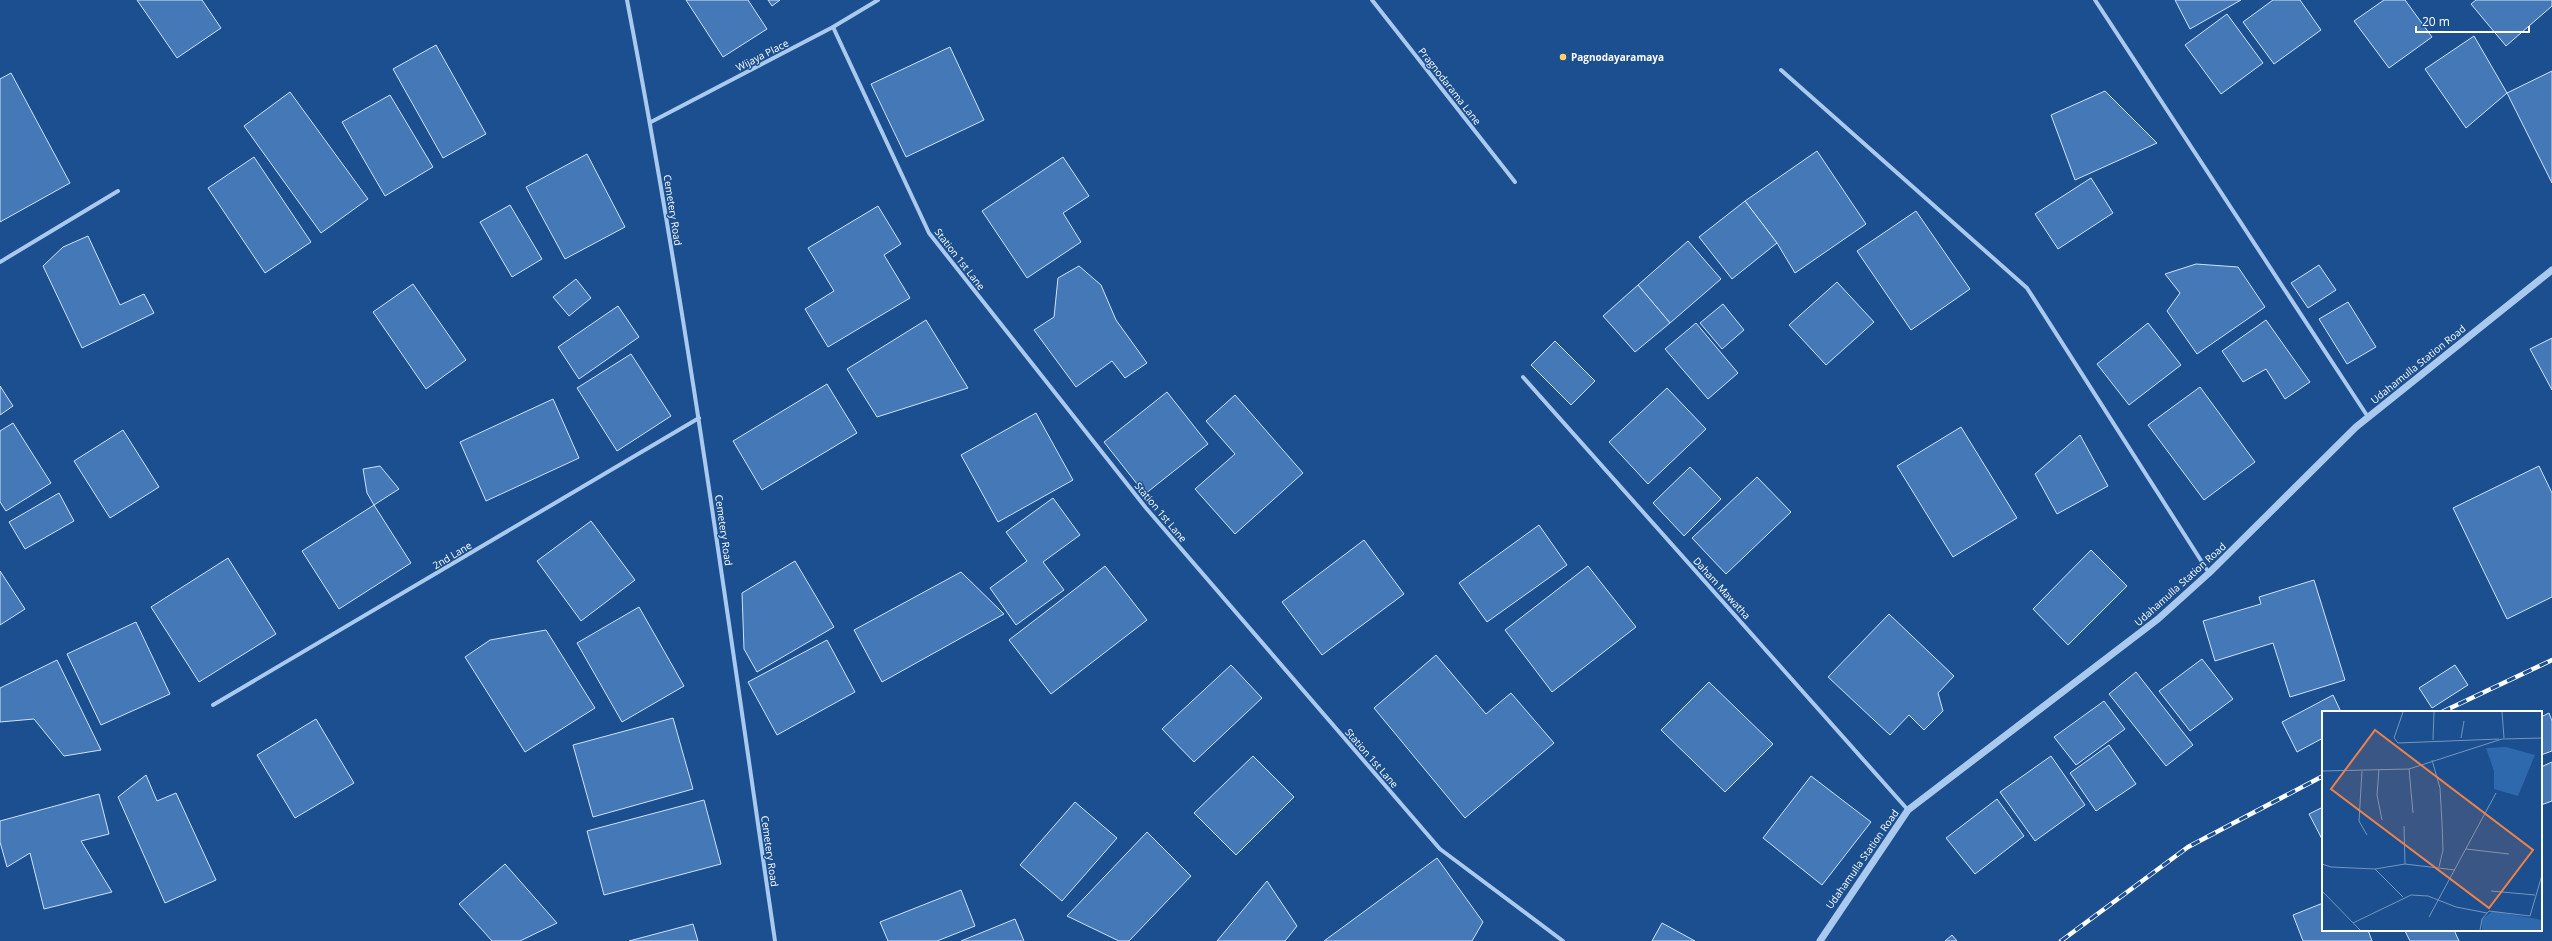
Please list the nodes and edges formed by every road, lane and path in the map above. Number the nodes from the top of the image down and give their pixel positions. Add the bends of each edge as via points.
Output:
1 (628, 0) edge
2 (878, 0) edge
3 (1372, 0) edge
4 (2095, 0) edge
5 (834, 27) junction
6 (1780, 70) dead end
7 (650, 122) junction
8 (1514, 182) dead end
9 (118, 191) dead end
10 (0, 262) edge
11 (2552, 270) edge
12 (1523, 377) dead end
13 (2368, 417) junction
14 (699, 418) junction
15 (2210, 573) junction
16 (213, 705) dead end
17 (1908, 810) junction
18 (775, 941) edge
19 (1563, 941) edge
20 (1820, 941) edge

1 - 7 street, Cemetery Road
2 - 5 street, Wijaya Place
3 - 8 street, Pragnodarama Lane
4 - 13 street
5 - 7 street, Wijaya Place
5 - 19 street, Station 1st Lane via 929,233 1146,508 1440,849
6 - 15 street via 2027,288
7 - 14 street, Cemetery Road
9 - 10 street
11 - 13 street, Udahamulla Station Road
12 - 17 street, Daham Mawatha
13 - 15 street, Udahamulla Station Road
14 - 16 street, 2nd Lane
14 - 18 street, Cemetery Road
15 - 17 street, Udahamulla Station Road via 2158,619
17 - 20 street, Udahamulla Station Road

